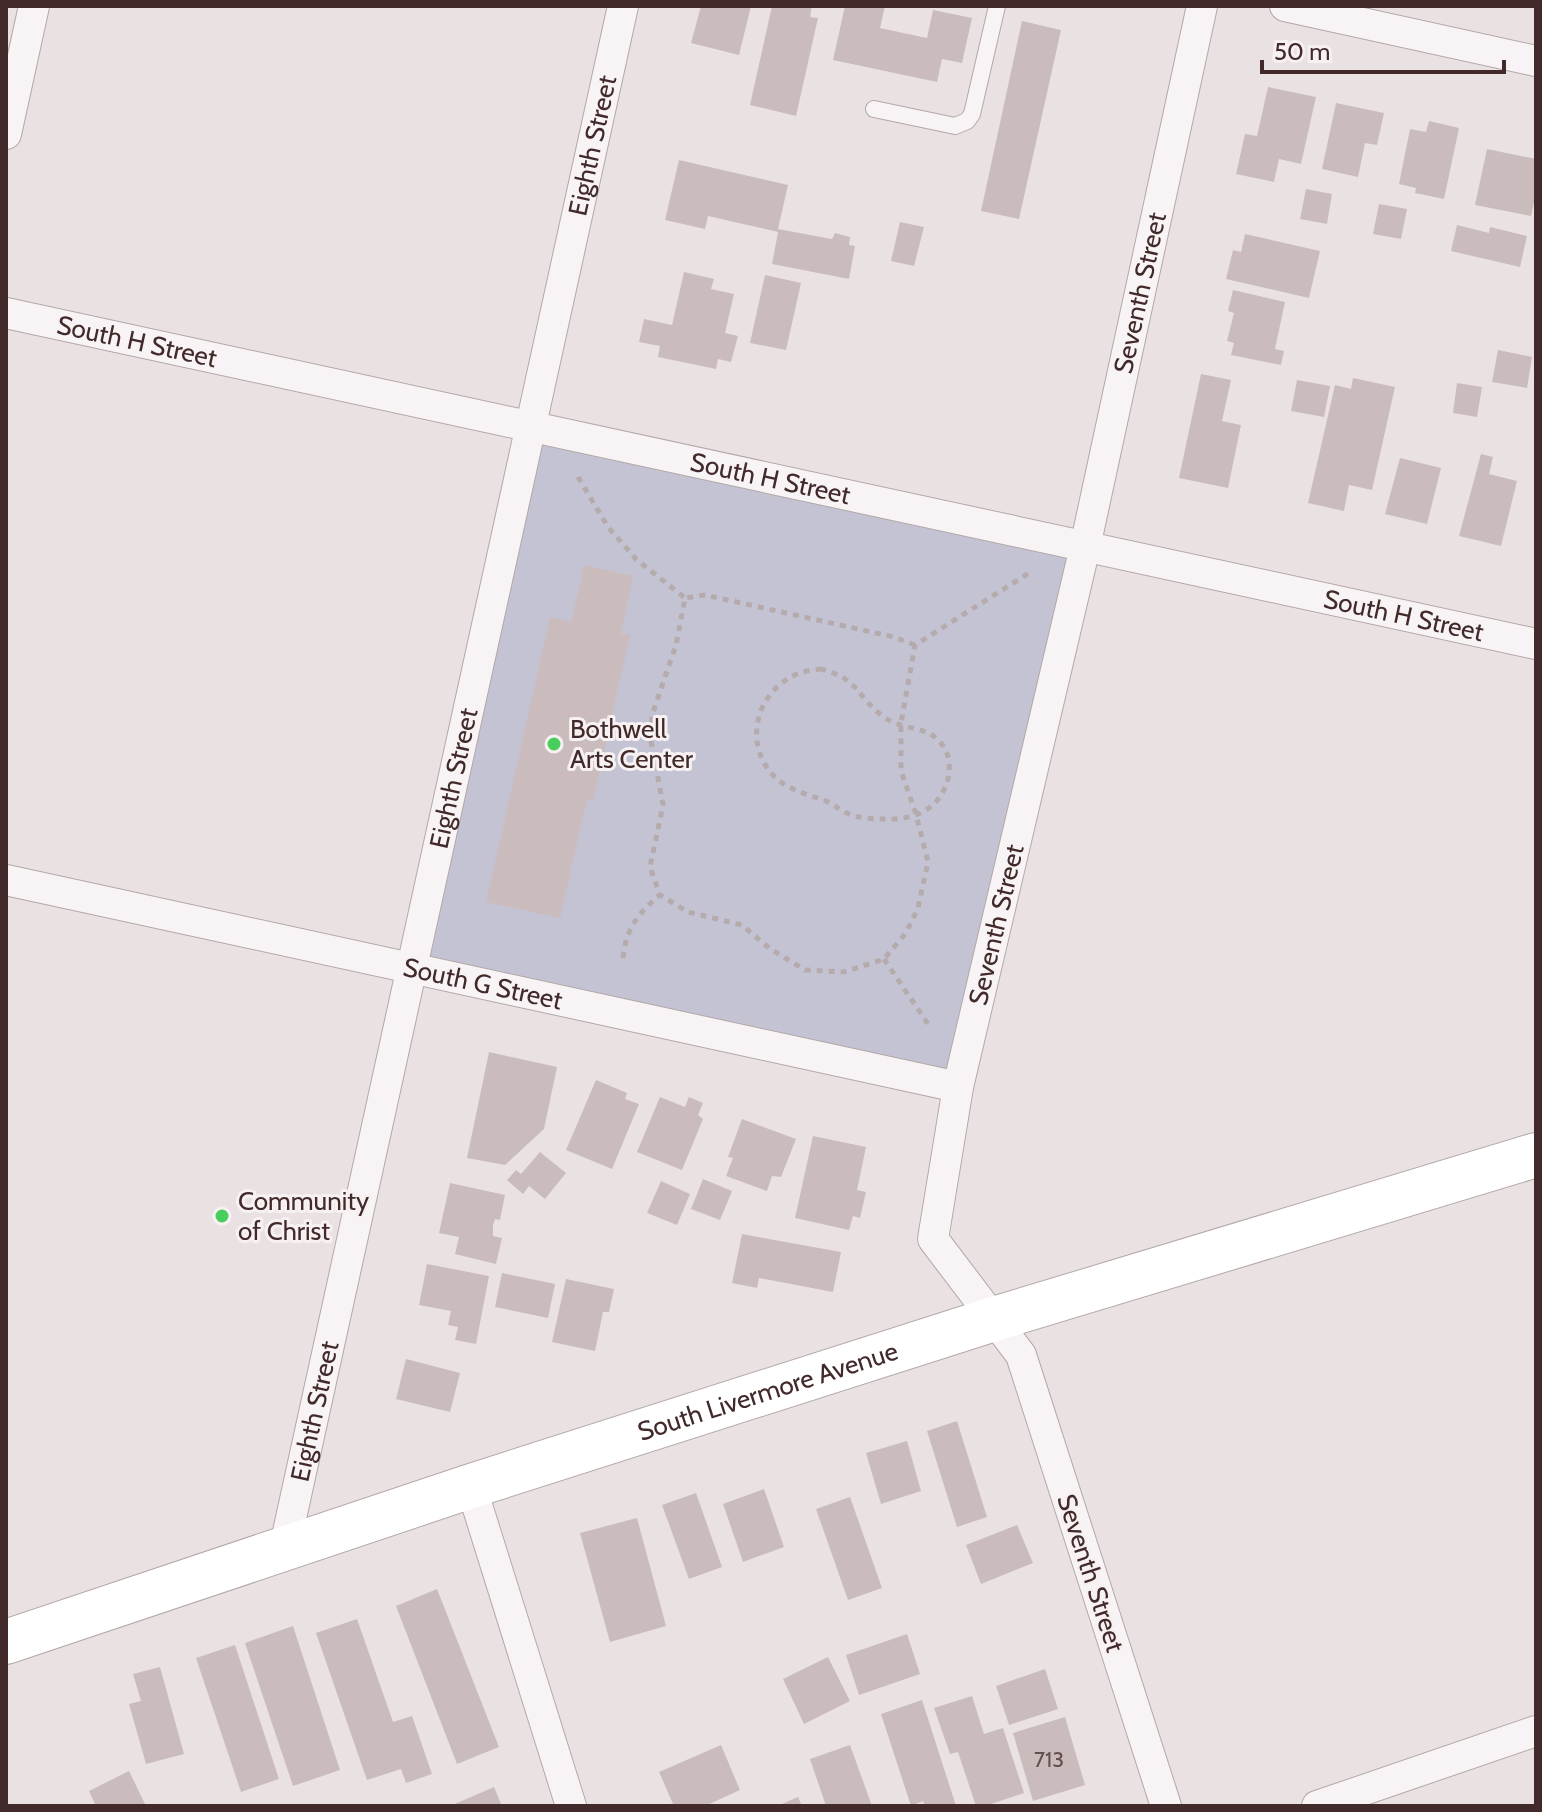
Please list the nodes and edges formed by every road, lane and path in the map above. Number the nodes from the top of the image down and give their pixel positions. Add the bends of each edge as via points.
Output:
1 (34, 6) edge
2 (623, 6) edge
3 (997, 6) edge
4 (1202, 6) edge
5 (1285, 6) edge
6 (1536, 61) edge
7 (874, 109) dead end
8 (6, 134) edge
9 (6, 313) edge
10 (531, 426) junction
11 (578, 477) dead end
12 (1085, 547) junction
13 (1029, 573) dead end
14 (685, 598) junction
15 (1536, 644) edge
16 (915, 645) junction
17 (901, 723) junction
18 (916, 814) junction
19 (6, 880) edge
20 (660, 895) junction
21 (623, 958) dead end
22 (884, 959) junction
23 (412, 968) junction
24 (930, 1027) dead end
25 (958, 1087) junction
26 (1536, 1155) edge
27 (994, 1319) junction
28 (471, 1486) junction
29 (284, 1550) junction
30 (6, 1642) edge
31 (1536, 1731) edge
32 (571, 1806) edge
33 (1166, 1806) edge
34 (1317, 1806) edge

1 - 8 street
2 - 10 street, Eighth Street
3 - 7 lane via 967,121 955,126
4 - 12 street, Seventh Street
5 - 6 street
9 - 10 street, South H Street
10 - 12 street, South H Street
10 - 23 street, Eighth Street
11 - 14 path via 608,527 636,559
12 - 15 street, South H Street
12 - 25 street, Seventh Street
13 - 16 path
14 - 16 path via 705,595
14 - 20 path via 676,645 652,715 651,741 663,805 650,867
16 - 17 path
17 - 18 path via 901,771
17 - 18 path via 938,740 949,758 949,779 941,796
17 - 18 path via 888,720 839,673 820,669 798,673 779,685 760,708 754,732 760,756 792,790 870,819
18 - 22 path via 928,862 918,908
19 - 23 street, South G Street
20 - 21 path via 631,924
20 - 22 path via 688,912 742,925 805,970 844,972
22 - 24 path
23 - 25 street, South G Street
23 - 29 street, Eighth Street
25 - 27 street, Seventh Street via 933,1239
26 - 27 main road, South Livermore Avenue
27 - 28 main road, South Livermore Avenue
27 - 33 street, Seventh Street via 1021,1355
28 - 29 main road, South Livermore Avenue
28 - 32 street
29 - 30 main road, South Livermore Avenue
31 - 34 street

